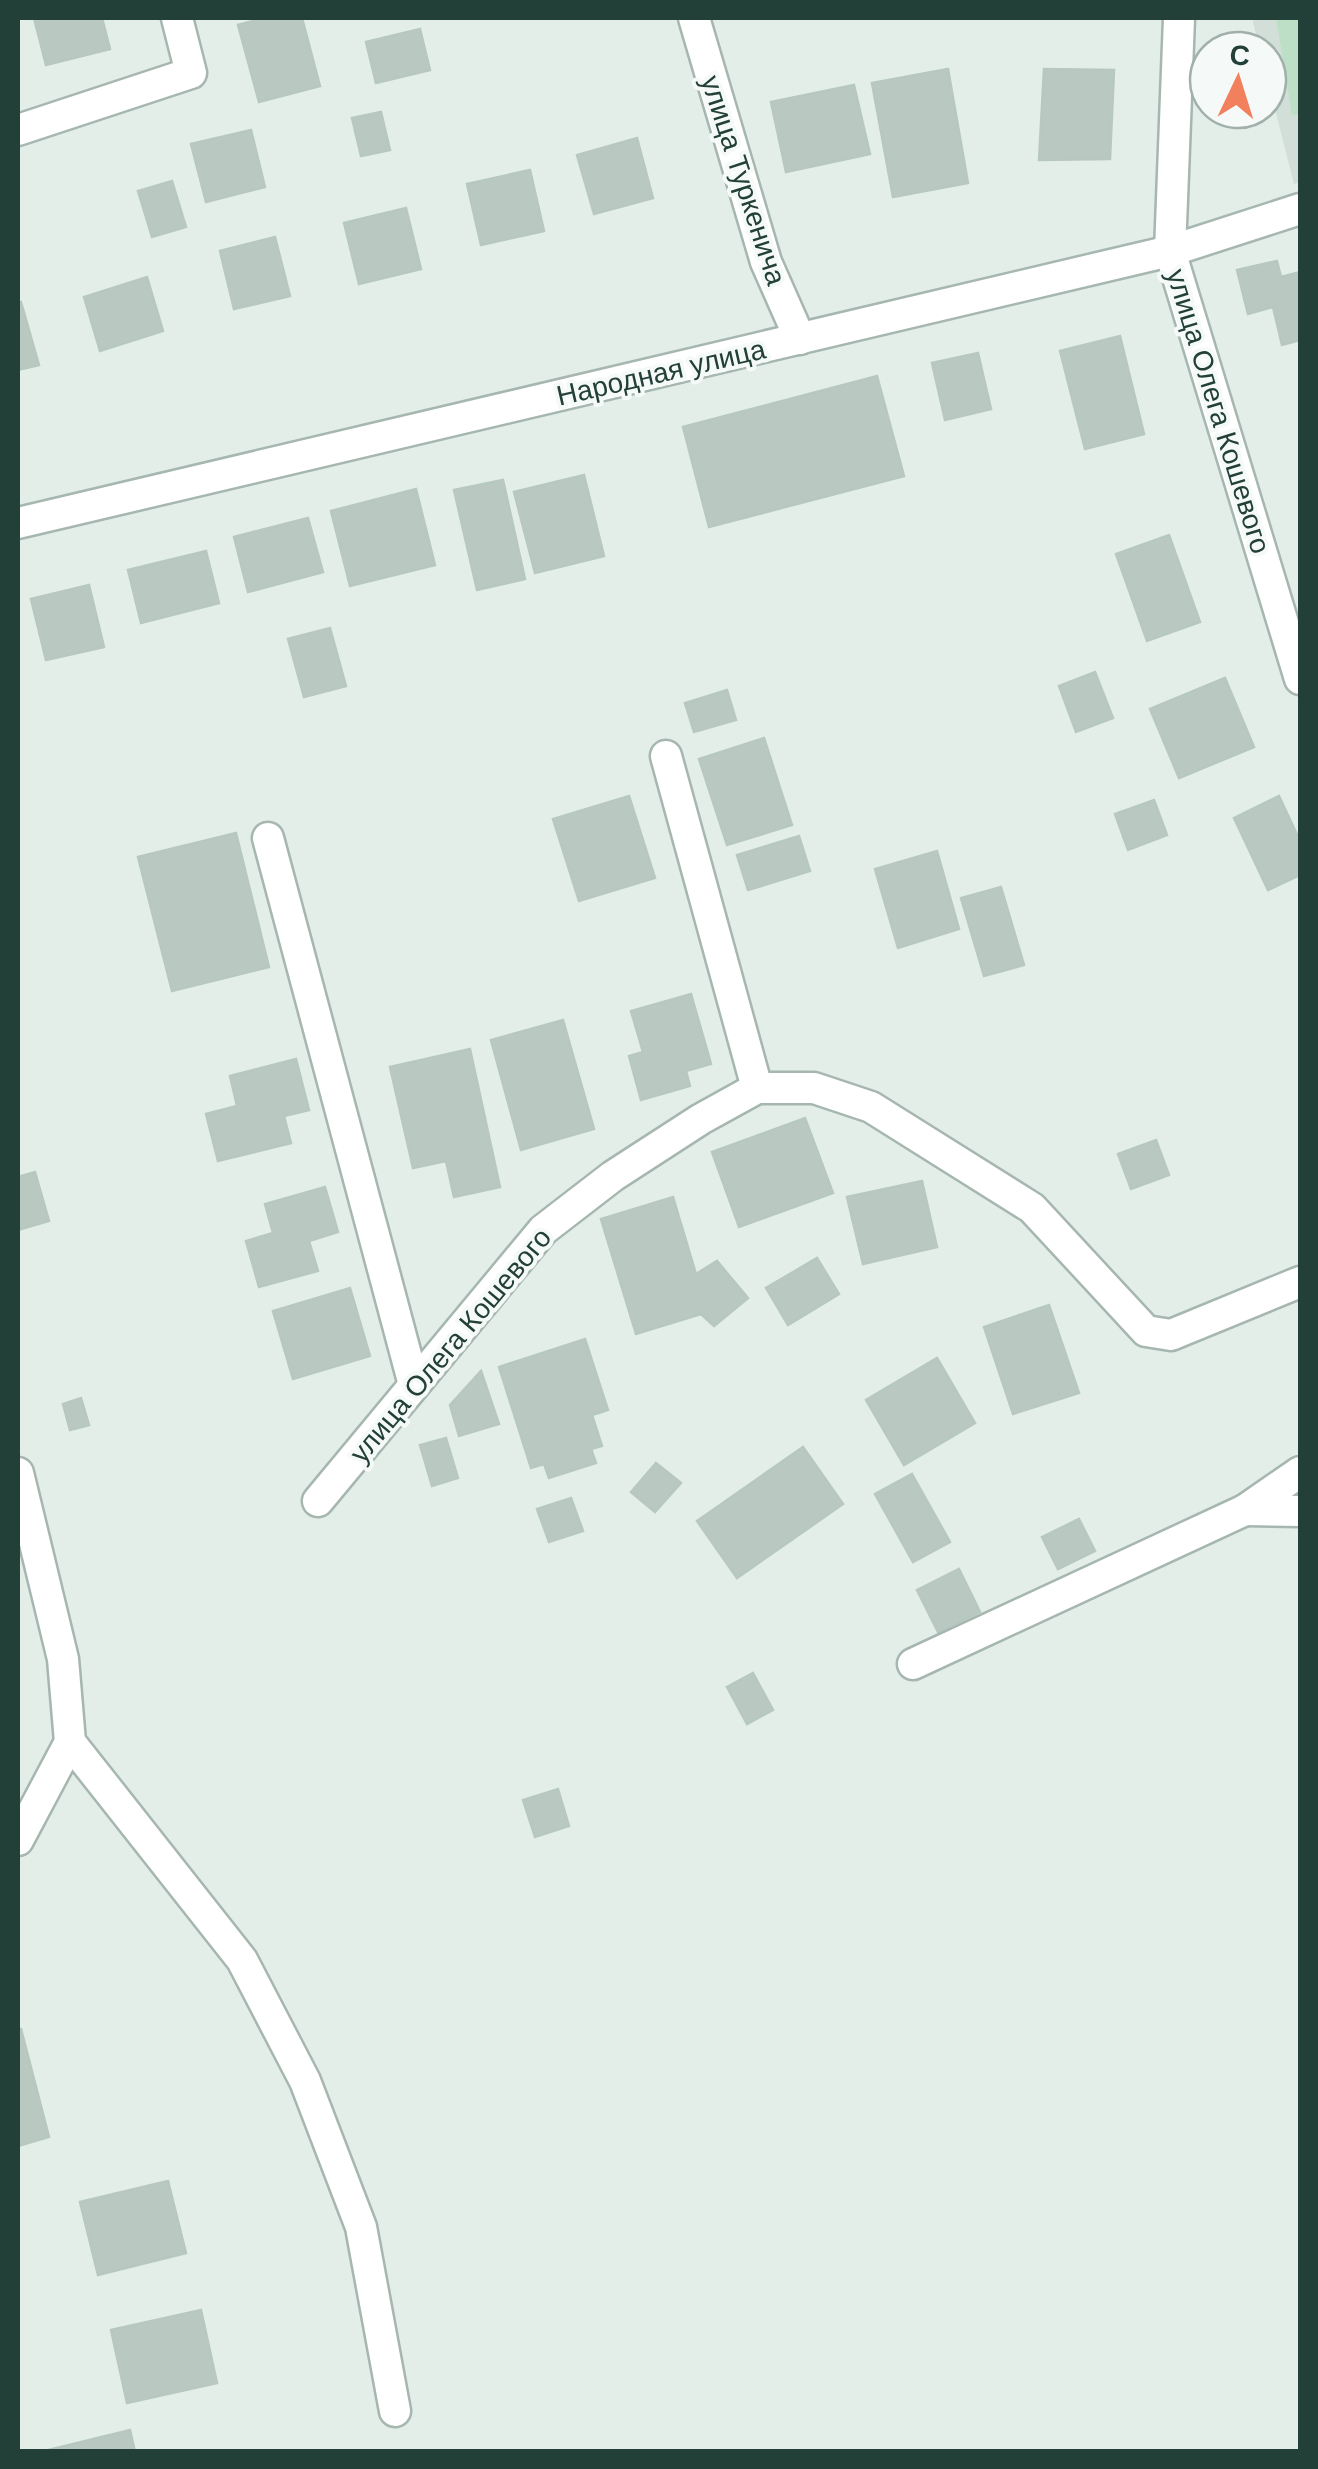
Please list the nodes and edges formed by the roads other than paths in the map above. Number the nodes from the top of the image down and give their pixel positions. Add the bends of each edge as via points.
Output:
1 (176, 18) edge
2 (694, 18) edge
3 (1179, 18) edge
4 (18, 130) edge
5 (1300, 209) edge
6 (1170, 251) junction
7 (800, 340) junction
8 (18, 522) edge
9 (1300, 679) edge
10 (666, 756) dead end
11 (268, 838) dead end
12 (757, 1088) junction
13 (1300, 1282) edge
14 (414, 1385) junction
15 (1300, 1472) edge
16 (18, 1473) edge
17 (318, 1501) dead end
18 (1245, 1510) junction
19 (1300, 1512) edge
20 (913, 1664) dead end
21 (70, 1742) junction
22 (18, 1840) edge
23 (394, 2411) dead end

1 - 4 street via 191,74
2 - 7 street, улица Туркенича via 766,262
3 - 6 street, улица Олега Кошевого
5 - 6 street, Народная улица
6 - 7 street, Народная улица
6 - 9 street, улица Олега Кошевого
7 - 8 street, Народная улица
10 - 12 street
11 - 14 street
12 - 13 street, улица Олега Кошевого via 814,1088 871,1107 1032,1208 1146,1331 1172,1334
12 - 14 street, улица Олега Кошевого via 613,1176 543,1230
14 - 17 street, улица Олега Кошевого
15 - 18 street
16 - 21 street via 63,1659
18 - 19 street
18 - 20 street
21 - 22 street
21 - 23 street via 242,1960 305,2081 361,2227

